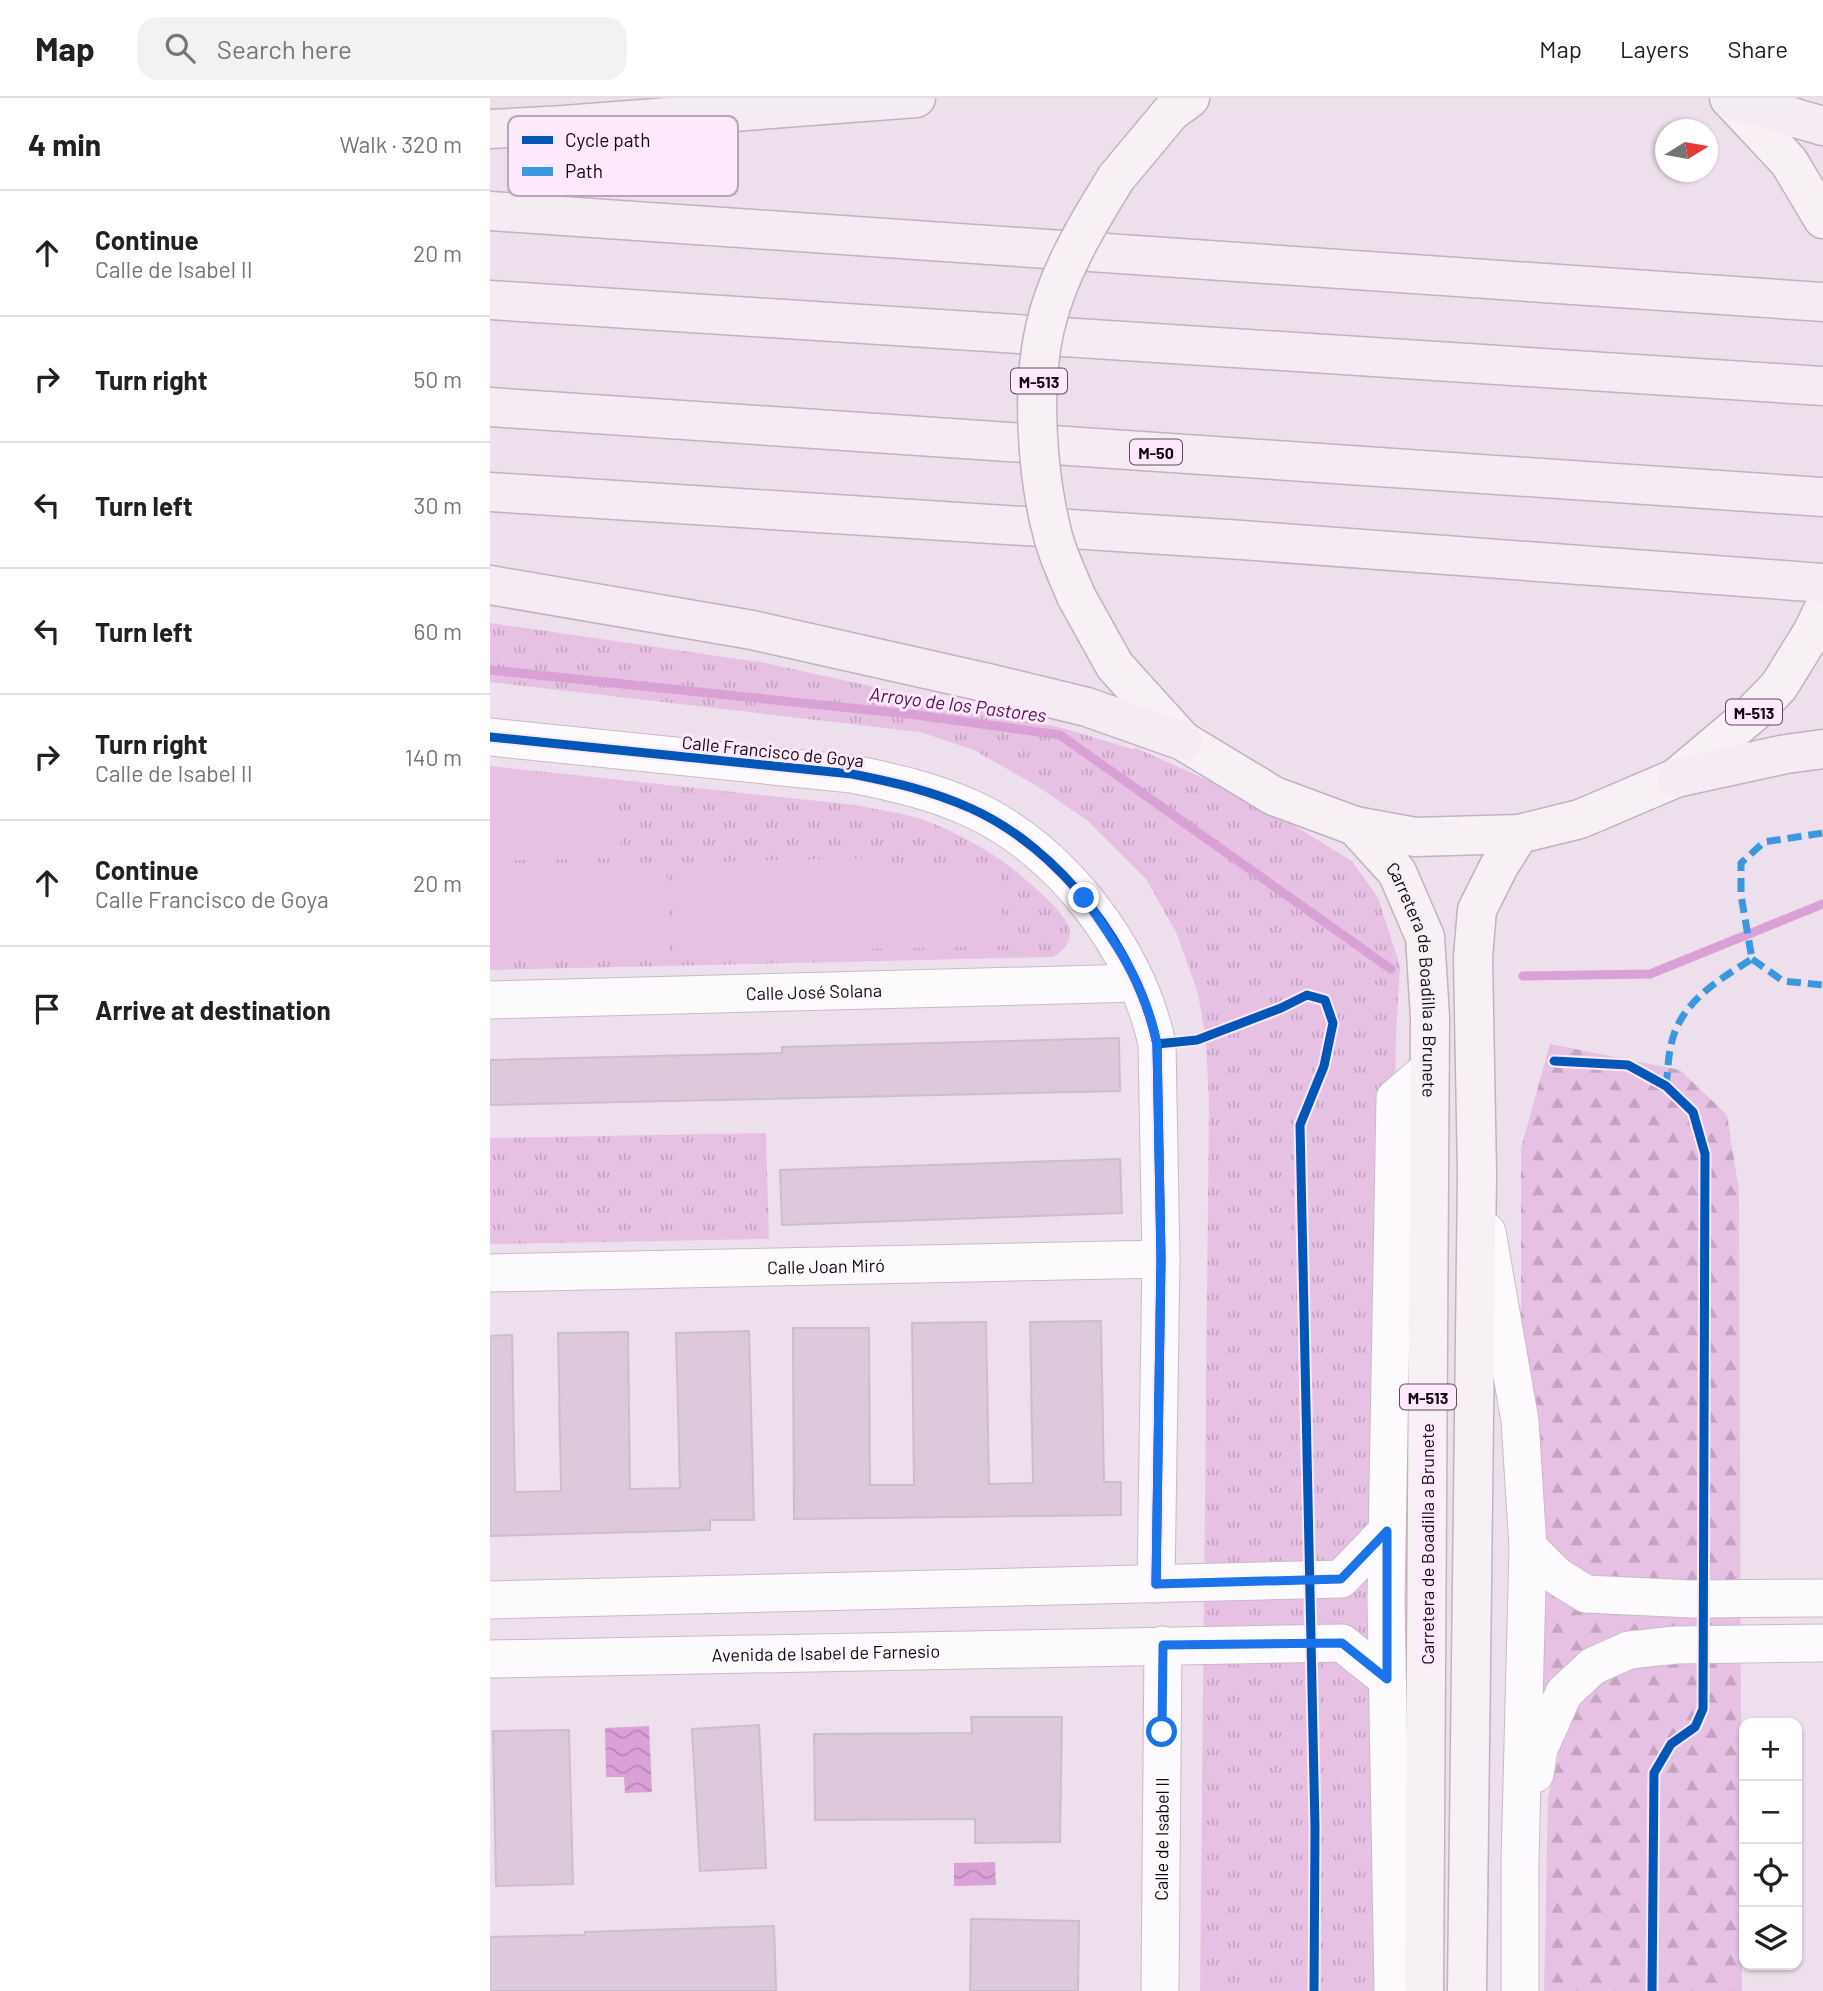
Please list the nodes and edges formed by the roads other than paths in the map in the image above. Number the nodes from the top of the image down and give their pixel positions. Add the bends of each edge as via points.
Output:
1 (916, 98) edge
2 (1190, 98) edge
3 (1730, 98) edge
4 (681, 116) edge
5 (1823, 126) edge
6 (508, 128) edge
7 (490, 129) edge
8 (490, 211) edge
9 (1823, 219) edge
10 (490, 300) edge
11 (1823, 302) edge
12 (1823, 386) edge
13 (490, 407) edge
14 (490, 492) edge
15 (1823, 497) edge
16 (1823, 583) edge
17 (490, 585) edge
18 (1818, 620) edge
19 (490, 737) edge
20 (1183, 741) junction
21 (1823, 749) edge
22 (1676, 778) junction
23 (1355, 826) junction
24 (1519, 834) junction
25 (1137, 983) junction
26 (490, 1000) edge
27 (1430, 1068) junction
28 (1477, 1174) junction
29 (1161, 1259) junction
30 (490, 1273) edge
31 (1387, 1531) junction
32 (1528, 1547) junction
33 (1156, 1584) junction
34 (1823, 1598) edge
35 (490, 1601) edge
36 (1823, 1643) edge
37 (1163, 1645) junction
38 (490, 1659) edge
39 (1387, 1679) junction
40 (1520, 1861) junction
41 (1160, 1991) edge
42 (1393, 1991) edge
43 (1424, 1991) edge
44 (1467, 1991) edge
45 (1520, 1991) edge

1 - 4 highway
2 - 20 main road, M-513, bridge via 1171,111 1116,178 1087,224 1060,281 1045,328 1037,400 1053,536 1076,596 1115,666
3 - 5 highway
3 - 9 main road via 1789,162
6 - 7 highway
8 - 11 highway
10 - 12 highway
13 - 15 highway, M-50
14 - 16 highway
17 - 20 highway via 752,630 975,680 1087,707
18 - 22 main road, M-513 via 1779,686
19 - 25 street, Calle Francisco de Goya via 852,774 908,785 971,808 1044,855 1084,898
20 - 23 main road, M-513 via 1274,796
21 - 22 highway
22 - 24 main road, M-513 via 1580,819
23 - 24 main road, M-513 via 1415,837
23 - 27 main road, Carretera de Boadilla a Brunete / M-513 via 1397,872 1425,937
24 - 28 main road, M-513 via 1477,910 1473,957
25 - 26 street, Calle José Solana
25 - 29 street via 1150,1010 1157,1044
27 - 31 street via 1395,1098
27 - 43 main road, Carretera de Boadilla a Brunete / M-513
28 - 32 street via 1520,1421
28 - 44 main road, M-513
29 - 30 street, Calle Joan Miró
29 - 33 street
31 - 33 street via 1341,1579
31 - 39 street
32 - 34 street via 1557,1576 1586,1594
32 - 40 street
33 - 35 street
36 - 40 street via 1676,1645 1629,1650 1593,1666 1564,1693 1539,1749
37 - 38 street, Avenida de Isabel de Farnesio
37 - 39 street, Avenida de Isabel de Farnesio via 1342,1643
37 - 41 street, Calle de Isabel II
39 - 42 street
40 - 45 street

